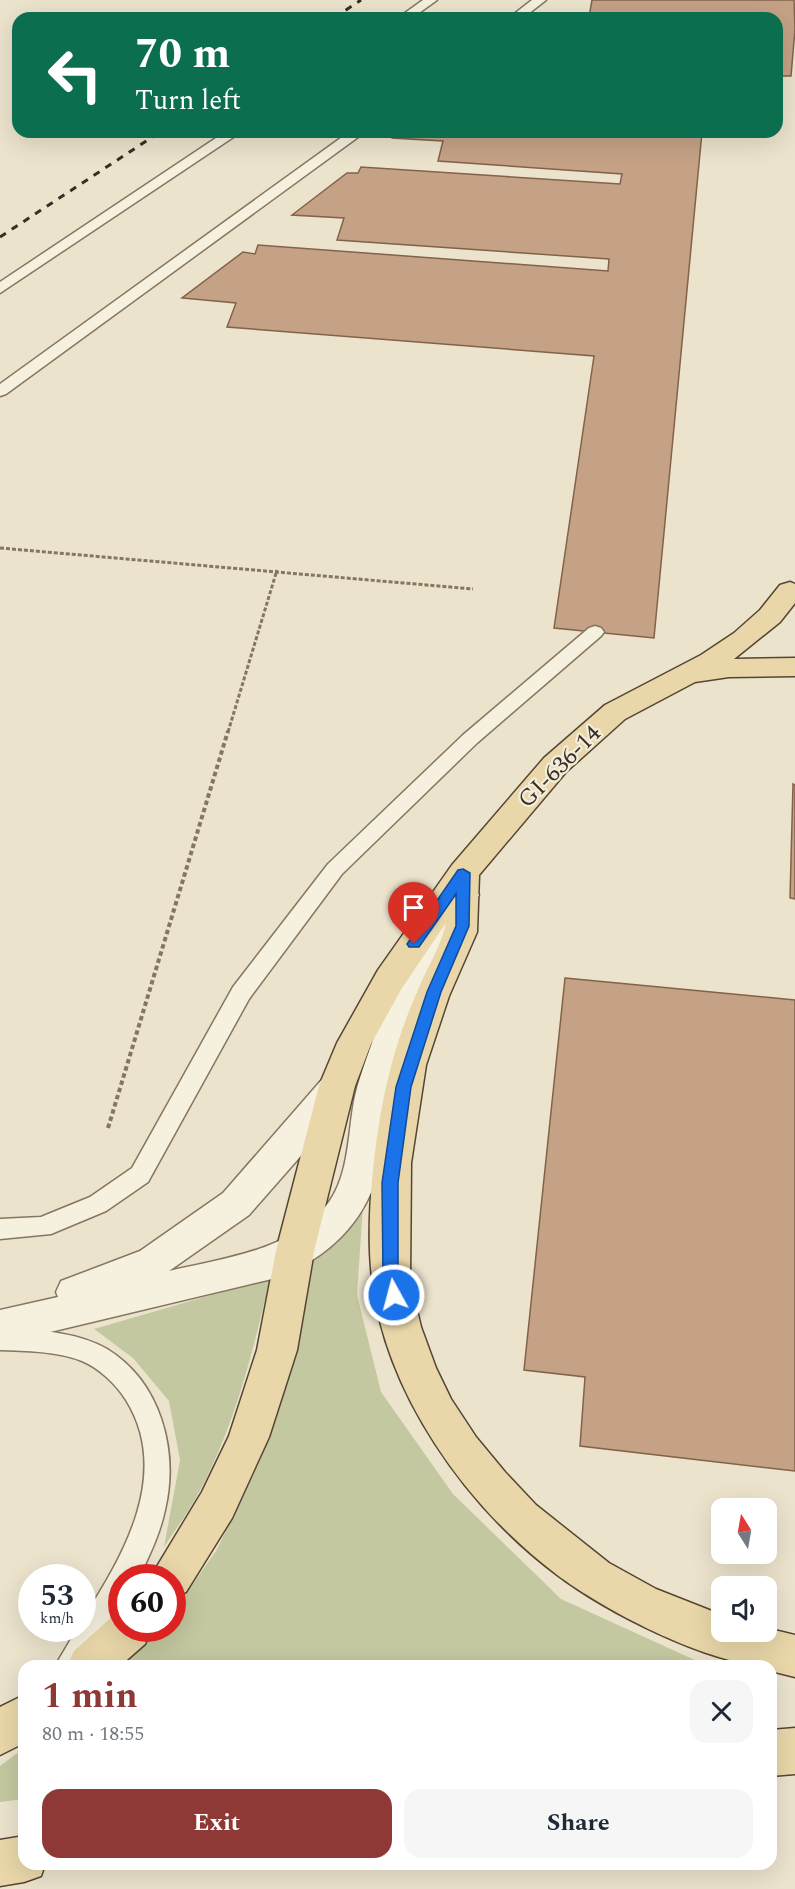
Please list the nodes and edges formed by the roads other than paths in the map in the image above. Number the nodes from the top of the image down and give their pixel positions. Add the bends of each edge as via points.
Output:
1 (431, 0) edge
2 (540, 0) edge
3 (413, 12) edge
4 (523, 12) edge
5 (225, 138) edge
6 (350, 138) edge
7 (0, 290) edge
8 (0, 391) edge
9 (793, 584) edge
10 (795, 620) edge
11 (595, 632) dead end
12 (795, 667) edge
13 (672, 680) junction
14 (463, 884) junction
15 (337, 1086) junction
16 (0, 1229) edge
17 (295, 1251) junction
18 (0, 1320) edge
19 (0, 1327) edge
20 (0, 1339) edge
21 (131, 1564) edge
22 (180, 1564) edge
23 (108, 1605) edge
24 (116, 1642) edge
25 (795, 1656) edge
26 (73, 1660) edge
27 (96, 1660) edge
28 (18, 1721) edge
29 (0, 1733) edge
30 (795, 1751) edge
31 (777, 1752) edge
32 (18, 1860) edge
33 (0, 1863) edge

1 - 3 lane
2 - 4 lane
5 - 7 lane
6 - 8 lane
9 - 10 main road
9 - 13 main road, GI-636-14 via 770,616 744,639
11 - 16 lane via 470,739 335,868 241,993 140,1175 98,1204 43,1227
12 - 13 main road, GI-636-14 via 729,668
13 - 14 main road, GI-636-14 via 615,712 590,732 522,802
14 - 15 main road, GI-636-14 via 390,979 354,1043
14 - 17 street via 412,984 390,1040 372,1099 354,1192 341,1214
14 - 25 main road via 462,926 434,992 404,1087 390,1183 390,1278 415,1368 461,1452 498,1497 595,1578 656,1611 737,1642
15 - 17 main road, GI-636-14
15 - 18 street via 243,1196 218,1217 153,1262
17 - 19 street via 272,1263
17 - 22 main road, GI-636-14 via 277,1350 249,1437 217,1505
20 - 21 lane via 39,1340 97,1356 126,1378 147,1410 156,1442 158,1477 152,1510
23 - 26 lane
24 - 27 main road
28 - 29 main road
30 - 31 main road
32 - 33 main road

